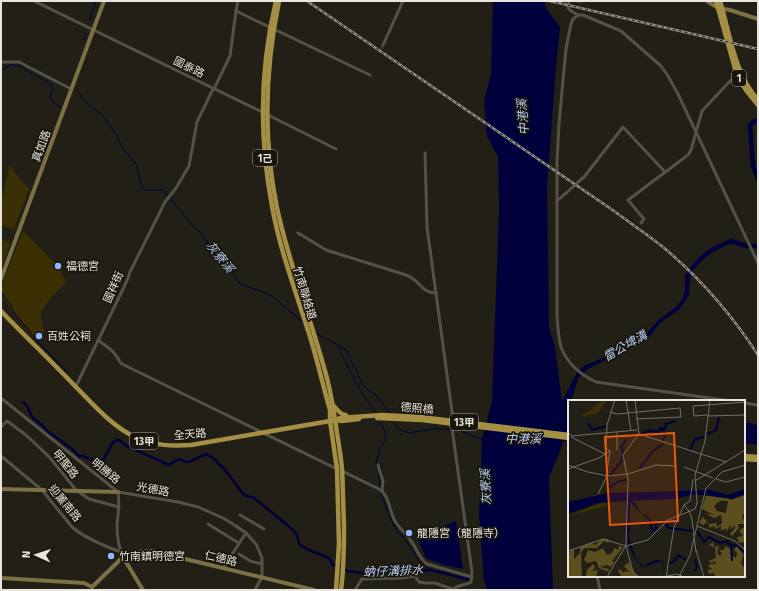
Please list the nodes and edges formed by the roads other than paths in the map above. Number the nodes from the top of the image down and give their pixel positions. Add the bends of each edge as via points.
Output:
1 (34, 1) edge
2 (104, 1) edge
3 (238, 1) edge
4 (276, 1) edge
5 (279, 1) edge
6 (403, 1) edge
7 (569, 1) edge
8 (578, 1) edge
9 (582, 1) edge
10 (707, 1) edge
11 (716, 1) edge
12 (720, 1) edge
13 (720, 8) junction
14 (236, 11) junction
15 (578, 15) junction
16 (758, 19) edge
17 (272, 28) junction
18 (93, 30) junction
19 (383, 45) tunnel mouth
20 (1, 62) edge
21 (370, 75) dead end
22 (739, 75) junction
23 (71, 89) junction
24 (214, 89) junction
25 (751, 94) junction
26 (758, 100) edge
27 (758, 105) edge
28 (262, 112) junction
29 (268, 115) junction
30 (696, 131) junction
31 (336, 149) dead end
32 (425, 153) dead end
33 (665, 172) junction
34 (557, 201) junction
35 (641, 223) dead end
36 (298, 233) dead end
37 (758, 263) edge
38 (1, 278) edge
39 (436, 293) junction
40 (1, 311) edge
41 (304, 311) junction
42 (98, 340) junction
43 (313, 340) junction
44 (76, 386) junction
45 (1, 398) edge
46 (724, 400) edge
47 (745, 403) edge
48 (758, 405) edge
49 (334, 406) junction
50 (358, 417) junction
51 (335, 420) junction
52 (330, 421) junction
53 (1, 427) edge
54 (264, 433) junction
55 (568, 435) edge
56 (568, 438) edge
57 (1, 456) edge
58 (745, 456) edge
59 (758, 457) edge
60 (745, 459) edge
61 (758, 460) edge
62 (378, 465) dead end
63 (339, 469) junction
64 (1, 489) edge
65 (42, 490) junction
66 (76, 490) junction
67 (381, 490) junction
68 (118, 492) junction
69 (119, 507) junction
70 (240, 515) dead end
71 (208, 524) dead end
72 (264, 530) dead end
73 (246, 533) junction
74 (237, 542) dead end
75 (342, 544) junction
76 (121, 552) junction
77 (240, 554) dead end
78 (124, 557) junction
79 (420, 557) junction
80 (415, 558) dead end
81 (262, 564) junction
82 (224, 568) junction
83 (262, 577) junction
84 (597, 577) edge
85 (1, 578) edge
86 (472, 578) junction
87 (94, 589) edge
88 (143, 590) edge
89 (255, 590) edge
90 (314, 590) edge
91 (336, 590) edge
92 (341, 590) edge
93 (355, 590) edge
94 (455, 590) edge
95 (600, 590) edge

1 - 18 street, 國泰路
2 - 18 street, 真如路
3 - 14 street
4 - 17 main road, 竹南聯絡道 / 1己
5 - 17 main road, 竹南聯絡道 / 1己
6 - 19 street
7 - 15 street via 568,8
8 - 9 street
10 - 13 street
11 - 13 main road, 1
12 - 13 main road, 1
13 - 16 street
13 - 22 main road, 1
14 - 17 street
14 - 24 street via 230,56
15 - 30 street via 621,31 661,66
15 - 34 street via 571,24 563,80
17 - 21 street
17 - 28 main road, 竹南聯絡道 / 1己 via 265,69
17 - 29 main road, 竹南聯絡道 / 1己
18 - 23 street, 真如路
18 - 24 street, 國泰路
20 - 23 street via 19,62
22 - 25 main road, 1
22 - 30 street via 702,111
23 - 38 street, 真如路
24 - 28 street, 國泰路
24 - 42 street, 國祥街 via 197,122 189,166 165,202
25 - 26 main road, 1
25 - 27 main road, 1
28 - 29 street, 國泰路
28 - 41 main road, 竹南聯絡道 / 1己 via 271,205
29 - 31 street, 國泰路
29 - 41 main road, 竹南聯絡道 / 1己 via 268,140 277,208
30 - 33 street via 688,156
30 - 37 street
32 - 39 street via 427,227
33 - 34 street via 623,127 576,185
33 - 35 street via 628,200 644,219
34 - 46 street via 558,328 566,357 577,370 596,382
36 - 39 street via 326,250 411,277 424,290
39 - 86 street
40 - 44 main road, 全天路 / 13甲
41 - 43 main road, 竹南聯絡道 / 1己
42 - 44 street, 國祥街
42 - 54 street via 112,351 122,364
43 - 49 main road, 竹南聯絡道 / 1己 via 326,372
43 - 52 main road, 竹南聯絡道 / 1己 via 330,410
44 - 54 main road, 全天路 / 13甲 via 118,427 137,438 160,445 191,445
45 - 68 street, 明勝路
47 - 48 street
49 - 50 main road via 344,415
49 - 51 main road, 竹南聯絡道 / 1己
50 - 51 main road, 13甲
50 - 55 main road, 德照橋 / 13甲 via 420,417
50 - 56 main road, 德照橋 / 13甲 via 422,420
51 - 52 main road, 全天路 / 13甲
51 - 63 main road, 竹南聯絡道 / 1己
52 - 54 main road, 全天路 / 13甲
52 - 63 main road, 竹南聯絡道 / 1己
53 - 66 street, 明聖路 via 7,420 26,435 51,459
54 - 63 street
57 - 65 street, 迎薰南路
58 - 59 main road
60 - 61 main road
62 - 67 street via 383,481
63 - 67 street
63 - 75 main road, 竹南聯絡道 / 1己
64 - 65 street, 光德路
65 - 66 street, 光德路
65 - 76 street, 迎薰南路 via 77,531
66 - 68 street, 光德路
66 - 69 street, 明聖路 via 88,499
67 - 79 street via 398,527
68 - 69 street, 明勝路
68 - 73 street, 光德路 via 198,507 223,518
69 - 76 street, 明勝路 via 117,527
70 - 72 street
71 - 74 street
73 - 81 street, 光德路 via 256,544
73 - 82 street
75 - 91 main road, 竹南聯絡道 / 1己
75 - 92 main road, 竹南聯絡道 / 1己
76 - 78 street, 明勝路
77 - 81 street via 250,561
78 - 82 street, 仁德路 via 137,552 152,551
78 - 87 street
78 - 88 street, 明勝路
79 - 80 street
79 - 86 street via 427,564
81 - 83 street, 光德路
82 - 83 street, 仁德路
83 - 89 street
83 - 90 street, 仁德路
84 - 95 street
85 - 87 street via 84,583
86 - 94 street via 469,584 460,585
93 - 94 street via 362,579 415,576 419,582 435,583

